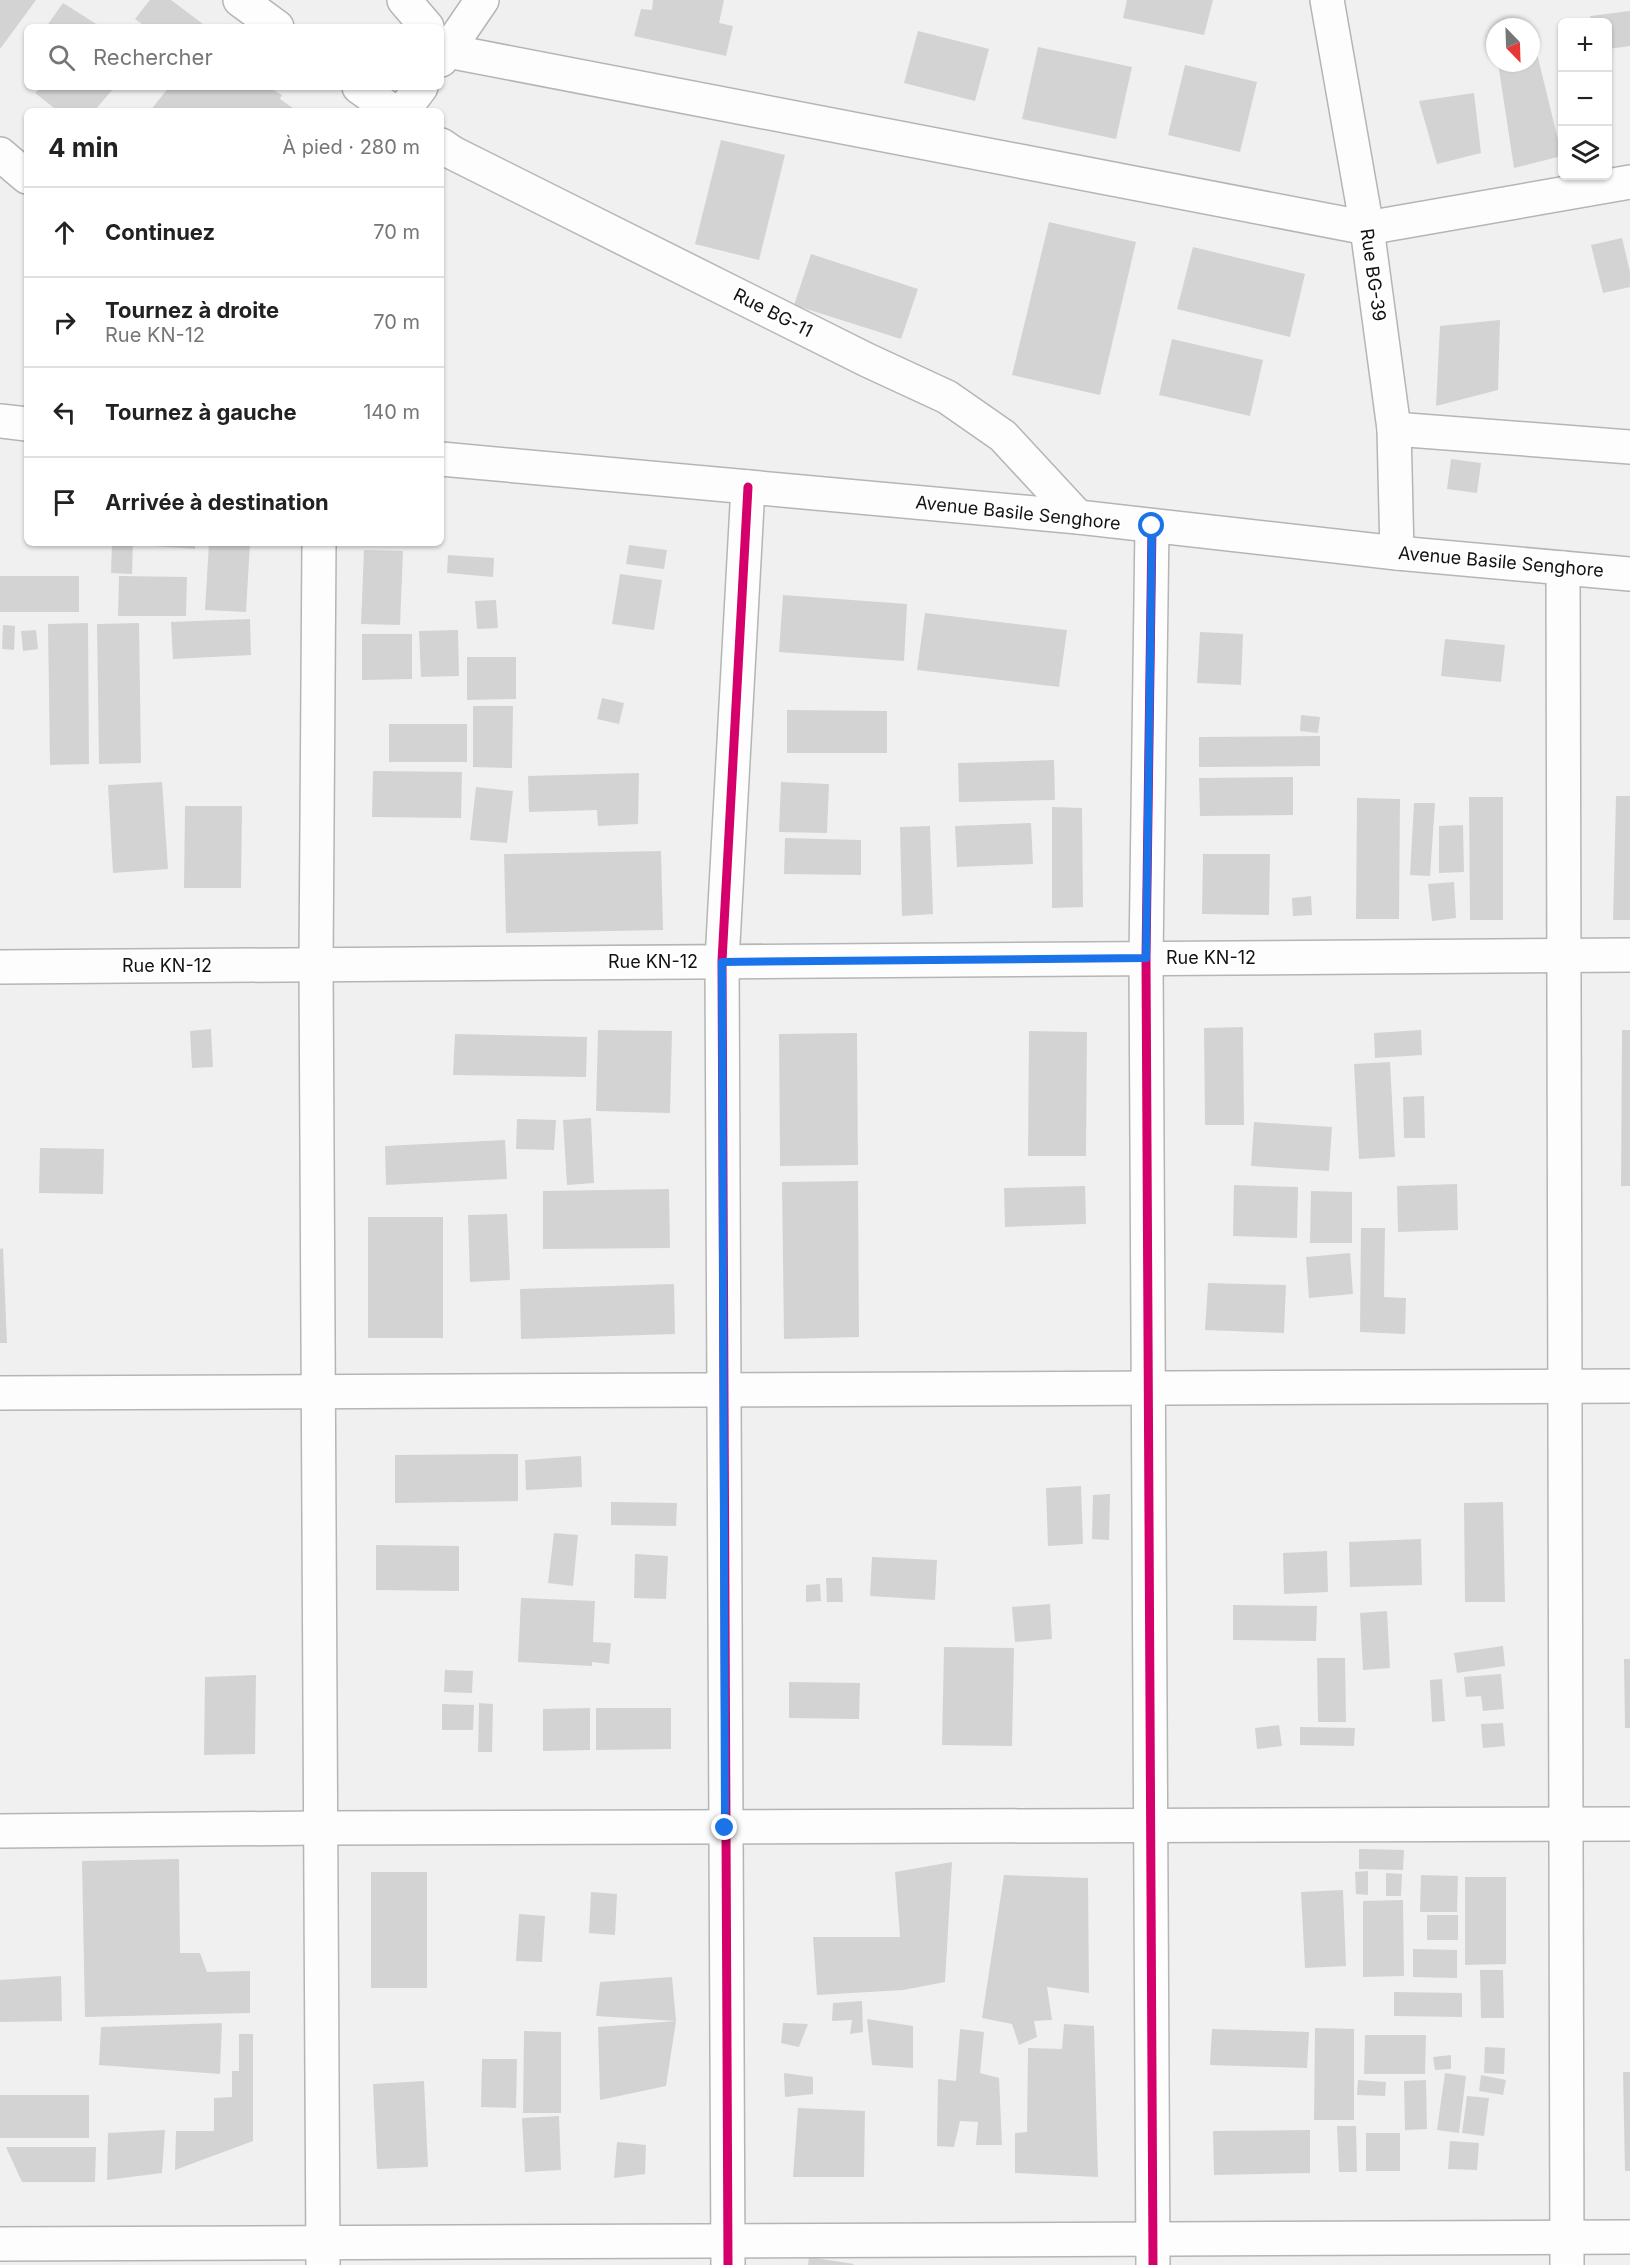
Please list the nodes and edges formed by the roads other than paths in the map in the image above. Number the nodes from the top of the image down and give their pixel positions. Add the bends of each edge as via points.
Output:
1 (240, 0) edge
2 (404, 0) edge
3 (482, 0) edge
4 (1327, 0) edge
5 (273, 24) edge
6 (423, 24) edge
7 (444, 40) edge
8 (444, 46) edge
9 (363, 90) edge
10 (419, 90) edge
11 (388, 108) edge
12 (405, 108) edge
13 (444, 147) edge
14 (0, 154) edge
15 (24, 174) edge
16 (1630, 182) edge
17 (1367, 228) junction
18 (0, 421) edge
19 (24, 424) edge
20 (1394, 429) junction
21 (1630, 447) edge
22 (444, 459) edge
23 (748, 487) junction
24 (1078, 518) junction
25 (1152, 526) junction
26 (319, 546) edge
27 (1397, 553) junction
28 (1563, 568) junction
29 (1630, 574) edge
30 (1630, 955) edge
31 (1563, 956) junction
32 (1146, 958) junction
33 (722, 962) junction
34 (316, 964) junction
35 (0, 967) edge
36 (1630, 1386) edge
37 (1564, 1387) junction
38 (1149, 1389) junction
39 (319, 1390) junction
40 (723, 1390) junction
41 (0, 1393) edge
42 (1630, 1824) edge
43 (1565, 1825) junction
44 (1151, 1827) junction
45 (321, 1828) junction
46 (725, 1828) junction
47 (0, 1831) edge
48 (1630, 2237) edge
49 (0, 2244) edge
50 (1567, 2251) edge
51 (1153, 2252) edge
52 (323, 2253) edge
53 (728, 2253) edge

1 - 5 main road
2 - 6 main road
3 - 7 main road
4 - 17 main road, Rue BG-39
8 - 17 main road
9 - 11 main road
10 - 12 main road
13 - 24 main road, Rue BG-11 via 947,397 1003,436
14 - 15 main road
16 - 17 main road
17 - 20 main road, Rue BG-39
18 - 19 main road
20 - 21 main road
20 - 27 main road, Rue BG-39
22 - 23 main road, Avenue Basile Senghore
23 - 24 main road, Avenue Basile Senghore
23 - 33 main road
24 - 25 main road, Avenue Basile Senghore
25 - 27 main road, Avenue Basile Senghore
25 - 32 main road
26 - 34 main road
27 - 28 main road, Avenue Basile Senghore
28 - 29 main road, Avenue Basile Senghore
28 - 31 main road
30 - 31 main road, Rue KN-12
31 - 32 main road, Rue KN-12
31 - 37 main road
32 - 33 main road, Rue KN-12
32 - 38 main road
33 - 34 main road, Rue KN-12
33 - 40 main road
34 - 35 main road, Rue KN-12
34 - 39 main road
36 - 37 main road
37 - 38 main road
37 - 43 main road
38 - 40 main road
38 - 44 main road
39 - 40 main road
39 - 41 main road
39 - 45 main road
40 - 46 main road
42 - 43 main road
43 - 44 main road
43 - 50 main road
44 - 46 main road
44 - 51 main road
45 - 46 main road
45 - 47 main road
45 - 52 main road
46 - 53 main road
48 - 50 main road
49 - 52 main road
50 - 51 main road
51 - 53 main road
52 - 53 main road

